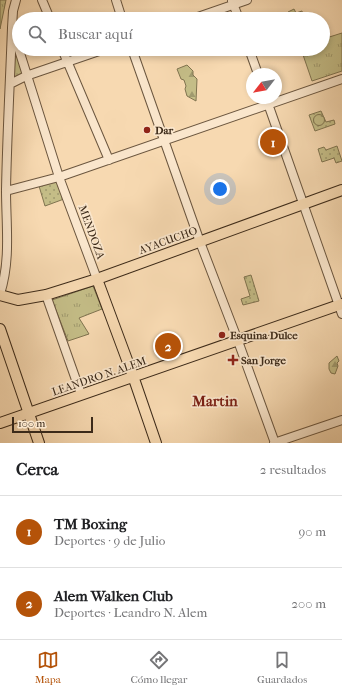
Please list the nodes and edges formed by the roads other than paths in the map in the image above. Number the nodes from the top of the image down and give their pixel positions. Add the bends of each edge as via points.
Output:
1 (16, 0) edge
2 (42, 0) edge
3 (116, 0) edge
4 (247, 0) edge
5 (233, 2) edge
6 (13, 12) edge
7 (47, 12) edge
8 (120, 12) edge
9 (209, 12) edge
10 (237, 12) edge
11 (12, 28) edge
12 (20, 56) edge
13 (65, 56) edge
14 (85, 56) edge
15 (134, 56) edge
16 (252, 56) edge
17 (67, 62) junction
18 (256, 68) edge
19 (26, 76) junction
20 (342, 79) edge
21 (10, 84) junction
22 (282, 97) edge
23 (260, 104) edge
24 (269, 104) edge
25 (164, 141) junction
26 (109, 160) junction
27 (59, 177) junction
28 (342, 190) edge
29 (6, 191) junction
30 (303, 204) junction
31 (200, 242) junction
32 (97, 279) junction
33 (0, 295) edge
34 (46, 295) junction
35 (341, 308) edge
36 (0, 329) edge
37 (238, 341) junction
38 (133, 376) junction
39 (81, 394) junction
40 (29, 413) junction
41 (342, 420) edge
42 (0, 423) edge
43 (39, 443) edge
44 (156, 443) edge
45 (275, 443) edge

1 - 6 street
2 - 7 street
3 - 8 street
4 - 5 street
5 - 9 street
5 - 10 street
11 - 21 street
12 - 19 street, MENDOZA
13 - 17 street
14 - 17 street
15 - 25 street
16 - 18 street
17 - 19 street
17 - 26 street
19 - 21 street
19 - 27 street, MENDOZA
20 - 22 street
21 - 29 street
23 - 25 street
24 - 30 street
25 - 26 street
25 - 31 street
26 - 27 street
27 - 29 street
27 - 32 street, MENDOZA
28 - 30 main road, AYACUCHO
29 - 33 street via 8,243
30 - 31 main road, AYACUCHO
30 - 35 street
31 - 32 main road, AYACUCHO
31 - 37 street
32 - 34 main road, AYACUCHO
32 - 38 main road, MENDOZA
33 - 34 main road, AYACUCHO via 18,300
34 - 39 street
35 - 37 main road, LEANDRO N. ALEM
36 - 40 main road
37 - 38 main road, LEANDRO N. ALEM
37 - 45 street
38 - 39 main road, LEANDRO N. ALEM
38 - 44 main road, MENDOZA
39 - 40 main road, LEANDRO N. ALEM
40 - 42 main road, LEANDRO N. ALEM
40 - 43 main road
41 - 45 street

